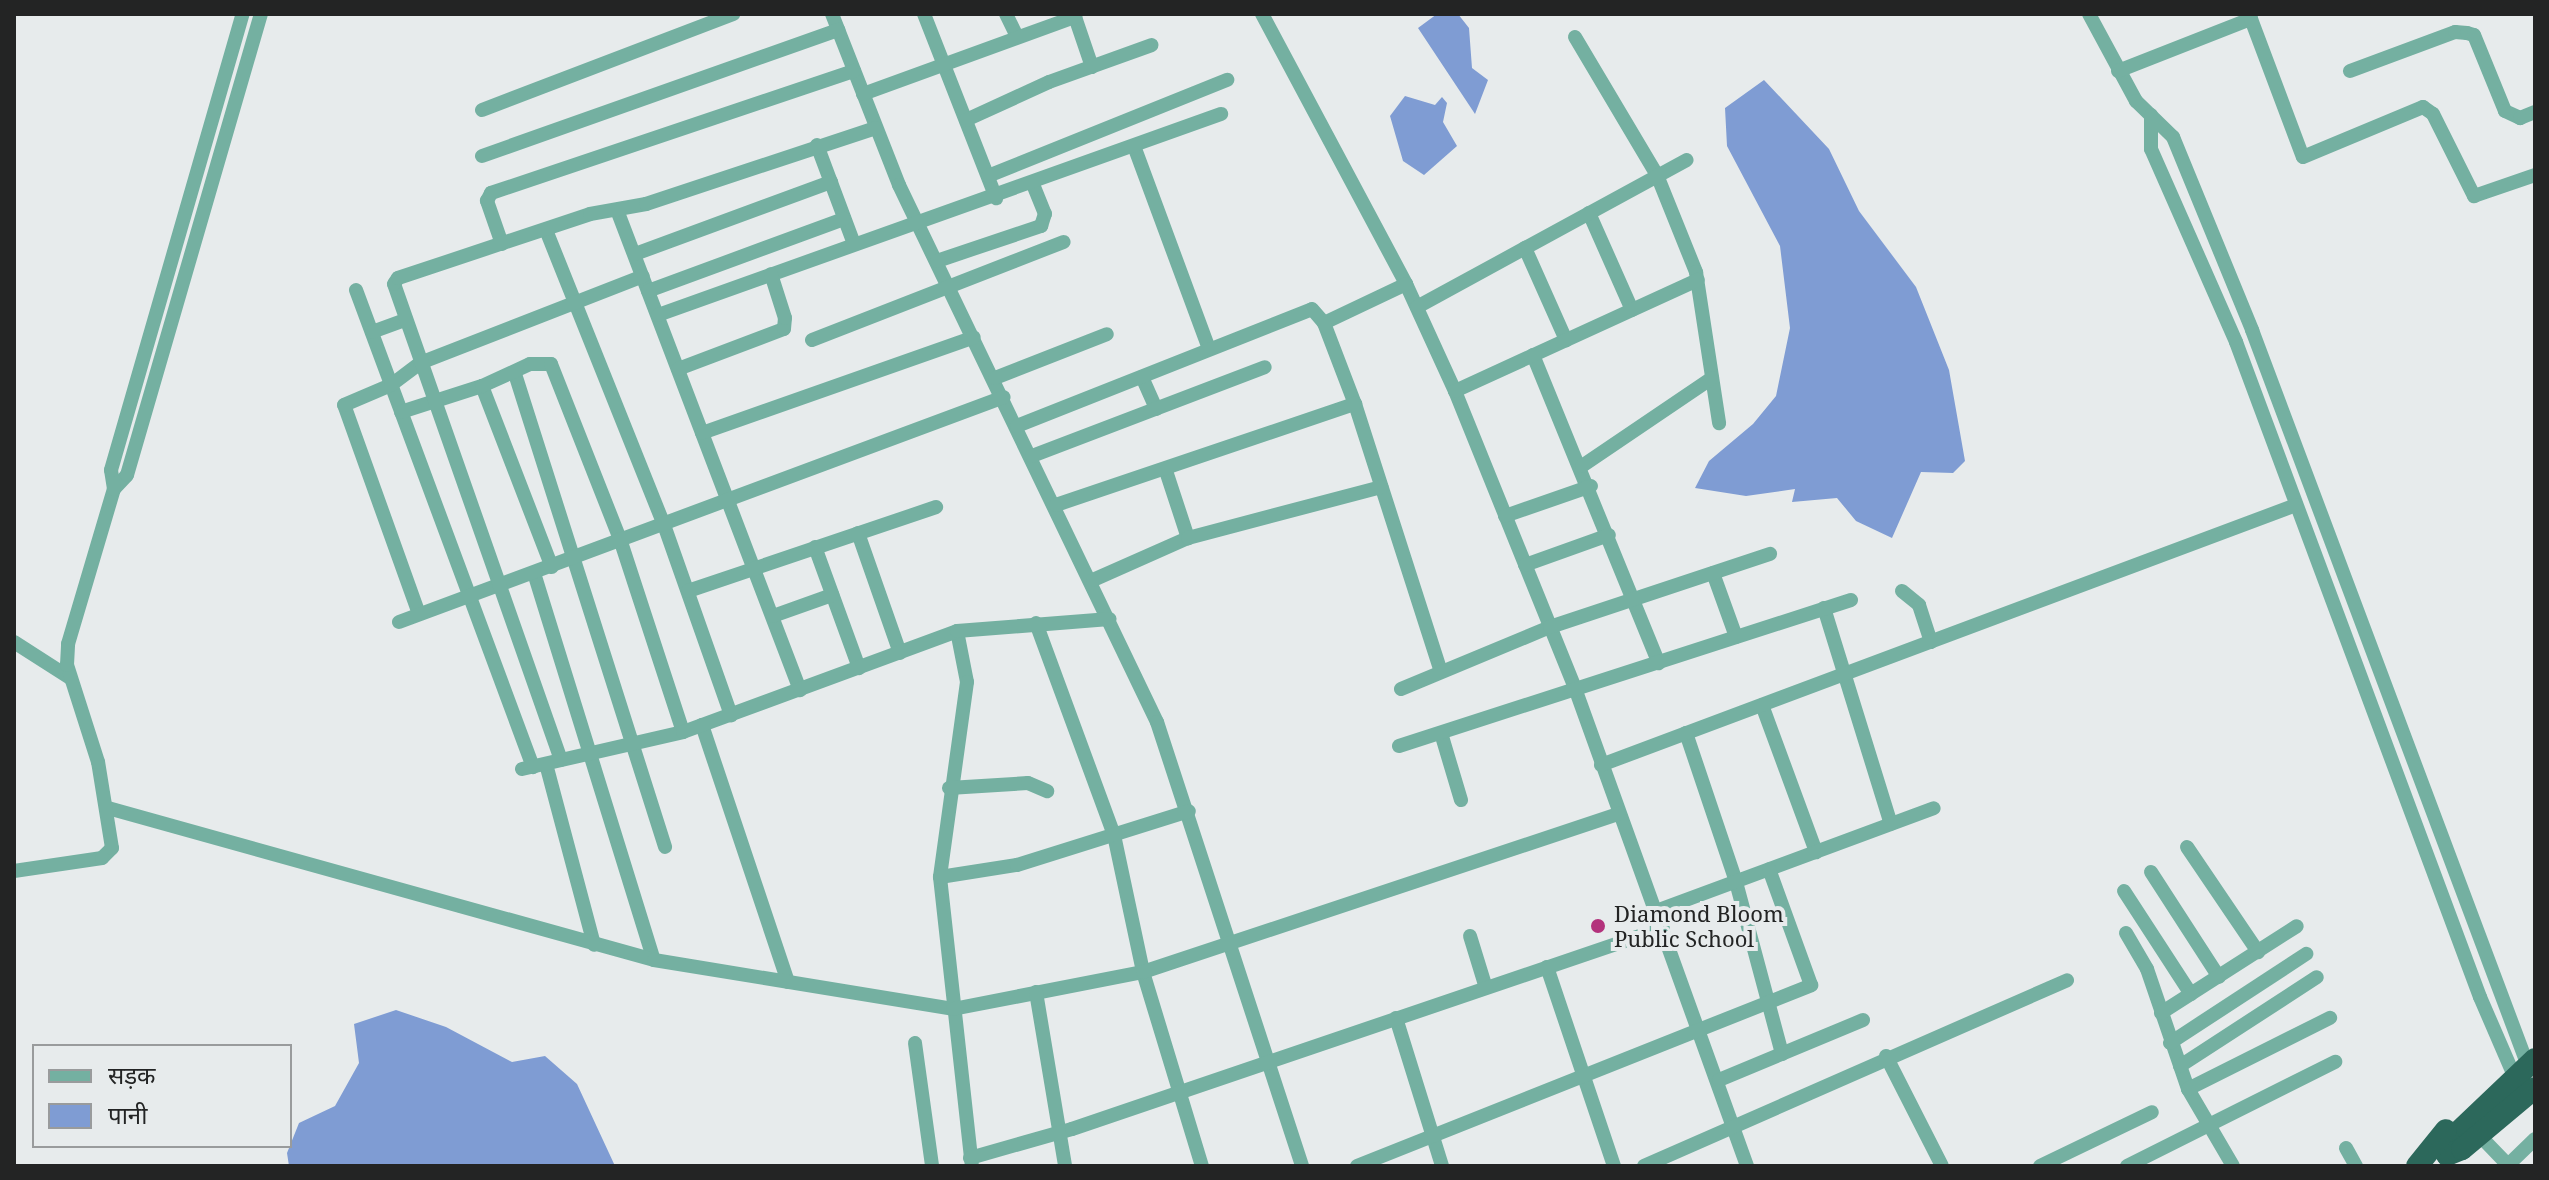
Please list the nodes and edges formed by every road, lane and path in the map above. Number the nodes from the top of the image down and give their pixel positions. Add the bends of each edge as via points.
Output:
1 (243, 14) edge
2 (261, 14) edge
3 (733, 14) edge
4 (832, 14) edge
5 (924, 14) edge
6 (1006, 14) edge
7 (1262, 14) edge
8 (2089, 14) edge
9 (1074, 15) edge
10 (838, 30) junction
11 (1017, 37) junction
12 (1575, 37) dead end
13 (1152, 45) dead end
14 (943, 63) junction
15 (1092, 67) junction
16 (854, 71) junction
17 (2118, 71) junction
18 (2350, 71) dead end
19 (1227, 80) dead end
20 (863, 94) junction
21 (482, 110) dead end
22 (2535, 112) edge
23 (1221, 114) dead end
24 (2151, 115) junction
25 (966, 120) junction
26 (876, 128) junction
27 (817, 145) junction
28 (1134, 146) junction
29 (482, 156) dead end
30 (1687, 160) dead end
31 (1657, 175) junction
32 (2535, 175) edge
33 (988, 176) junction
34 (831, 182) junction
35 (1033, 184) junction
36 (996, 198) junction
37 (617, 210) junction
38 (1589, 213) junction
39 (844, 219) junction
40 (919, 224) junction
41 (546, 230) junction
42 (1064, 242) dead end
43 (502, 244) junction
44 (854, 244) junction
45 (1525, 248) junction
46 (635, 254) junction
47 (937, 261) junction
48 (771, 274) junction
49 (1698, 280) junction
50 (646, 284) junction
51 (1406, 284) junction
52 (356, 290) dead end
53 (951, 290) junction
54 (574, 300) junction
55 (1417, 307) junction
56 (1632, 310) junction
57 (658, 315) junction
58 (405, 320) junction
59 (1324, 323) junction
60 (372, 332) junction
61 (1107, 334) dead end
62 (974, 337) junction
63 (812, 340) dead end
64 (1566, 340) junction
65 (1209, 349) junction
66 (1533, 355) junction
67 (420, 363) junction
68 (1265, 367) dead end
69 (678, 369) junction
70 (516, 377) dead end
71 (1142, 377) junction
72 (995, 378) junction
73 (1712, 378) junction
74 (391, 385) junction
75 (482, 386) junction
76 (1455, 391) junction
77 (1004, 397) junction
78 (433, 401) junction
79 (1355, 404) junction
80 (1156, 409) junction
81 (401, 412) junction
82 (1719, 423) dead end
83 (1017, 426) junction
84 (702, 433) junction
85 (1032, 456) junction
86 (1582, 466) junction
87 (1166, 471) junction
88 (1591, 486) junction
89 (1381, 487) junction
90 (114, 489) junction
91 (729, 497) junction
92 (1056, 505) junction
93 (2296, 505) junction
94 (936, 507) dead end
95 (1505, 516) junction
96 (663, 522) junction
97 (858, 533) junction
98 (1609, 535) junction
99 (1188, 538) junction
100 (620, 539) junction
101 (815, 547) junction
102 (1770, 554) dead end
103 (576, 559) junction
104 (1525, 565) junction
105 (2340, 565) junction
106 (552, 567) junction
107 (755, 568) junction
108 (2321, 571) junction
109 (534, 573) junction
110 (1713, 573) junction
111 (1093, 580) junction
112 (499, 584) junction
113 (688, 591) junction
114 (1902, 591) dead end
115 (468, 594) junction
116 (832, 595) junction
117 (1635, 599) junction
118 (1851, 600) dead end
119 (1824, 608) junction
120 (419, 614) junction
121 (773, 616) junction
122 (1110, 619) junction
123 (399, 622) dead end
124 (1036, 623) junction
125 (1550, 627) junction
126 (957, 631) junction
127 (1736, 637) junction
128 (14, 642) edge
129 (1931, 642) junction
130 (900, 653) junction
131 (1659, 663) junction
132 (859, 668) junction
133 (1441, 672) junction
134 (1841, 675) junction
135 (70, 678) junction
136 (1401, 689) dead end
137 (800, 690) junction
138 (1576, 691) junction
139 (1762, 705) junction
140 (731, 715) junction
141 (702, 725) junction
142 (683, 732) junction
143 (1441, 733) junction
144 (1686, 733) junction
145 (633, 744) junction
146 (1399, 746) dead end
147 (593, 753) junction
148 (561, 760) junction
149 (1601, 765) junction
150 (534, 767) junction
151 (949, 788) junction
152 (1047, 791) dead end
153 (1461, 800) dead end
154 (108, 808) junction
155 (1934, 808) dead end
156 (1189, 811) junction
157 (1618, 814) junction
158 (1891, 824) junction
159 (1114, 835) junction
160 (665, 847) dead end
161 (2187, 847) dead end
162 (1816, 852) junction
163 (1769, 869) junction
164 (14, 871) edge
165 (2151, 872) dead end
166 (940, 877) junction
167 (1736, 882) junction
168 (2124, 891) dead end
169 (1656, 911) junction
170 (2297, 926) dead end
171 (1663, 928) junction
172 (2126, 933) dead end
173 (1470, 936) dead end
174 (594, 945) junction
175 (1230, 947) junction
176 (2258, 952) junction
177 (2306, 954) dead end
178 (654, 960) junction
179 (1547, 967) junction
180 (1143, 972) junction
181 (2219, 977) junction
182 (2317, 977) dead end
183 (2067, 980) dead end
184 (788, 982) junction
185 (1486, 988) junction
186 (1036, 992) junction
187 (2191, 994) junction
188 (1768, 1002) junction
189 (953, 1009) junction
190 (2161, 1013) junction
191 (1396, 1018) junction
192 (2330, 1018) dead end
193 (1863, 1020) dead end
194 (1699, 1032) junction
195 (915, 1043) dead end
196 (2170, 1043) junction
197 (1782, 1054) junction
198 (1886, 1056) junction
199 (1267, 1060) junction
200 (2335, 1062) dead end
201 (2180, 1066) junction
202 (2529, 1073) edge
203 (1582, 1078) junction
204 (1719, 1080) junction
205 (2188, 1089) junction
206 (1177, 1092) junction
207 (2152, 1112) dead end
208 (2487, 1123) junction
209 (2209, 1125) junction
210 (1735, 1128) junction
211 (1058, 1132) junction
212 (1433, 1136) junction
213 (2535, 1139) edge
214 (2346, 1148) dead end
215 (971, 1162) edge
216 (932, 1166) edge
217 (1065, 1166) edge
218 (1202, 1166) edge
219 (1302, 1166) edge
220 (1357, 1166) edge
221 (1442, 1166) edge
222 (1614, 1166) edge
223 (1644, 1166) edge
224 (1747, 1166) edge
225 (1942, 1166) edge
226 (2040, 1166) edge
227 (2127, 1166) edge
228 (2233, 1166) edge
229 (2356, 1166) edge
230 (2417, 1166) edge
231 (2453, 1166) edge
232 (2508, 1166) edge

1 - 90 street via 111,470
2 - 90 street via 127,475
3 - 21 street
4 - 10 street
5 - 14 street
6 - 11 street
7 - 51 street
8 - 17 street
9 - 11 street
9 - 15 street
10 - 16 street
10 - 29 street
11 - 14 street
12 - 31 street
13 - 15 street
14 - 20 street
14 - 25 street
15 - 25 street
16 - 20 street
16 - 43 street via 491,193 487,201
17 - 24 street
17 - 32 street via 2251,19 2303,157 2423,107 2433,114 2474,196
18 - 22 street via 2455,32 2467,33 2474,35 2505,111 2520,118
19 - 33 street
20 - 26 street
23 - 28 street
24 - 93 street via 2151,149 2236,342
24 - 105 street via 2173,137
25 - 33 street
26 - 27 street
26 - 40 street
27 - 34 street
27 - 37 street
28 - 35 street
28 - 65 street
30 - 31 street
31 - 38 street
31 - 49 street
33 - 36 street
34 - 39 street
34 - 46 street
35 - 36 street
35 - 47 street via 1045,214 1041,226
36 - 40 street
37 - 41 street
37 - 46 street
38 - 45 street
38 - 56 street
39 - 44 street
39 - 50 street
40 - 44 street
40 - 47 street
41 - 43 street
41 - 54 street
42 - 53 street
43 - 58 street via 398,278 394,290
44 - 48 street
45 - 55 street
45 - 64 street
46 - 50 street
47 - 53 street
48 - 57 street
48 - 69 street via 784,329
49 - 56 street
49 - 73 street
50 - 54 street
50 - 57 street
51 - 55 street
51 - 59 street
52 - 60 street
53 - 62 street
53 - 63 street
54 - 67 street
54 - 96 street
55 - 76 street
56 - 64 street
57 - 69 street
58 - 60 street
58 - 67 street
59 - 65 street via 1312,309 1304,309
59 - 79 street
60 - 74 street
61 - 72 street
62 - 72 street
62 - 84 street
64 - 66 street
65 - 71 street
66 - 76 street
66 - 86 street
67 - 74 street
67 - 78 street
68 - 80 street
69 - 84 street
70 - 103 street
71 - 80 street
71 - 83 street
72 - 77 street
73 - 82 street
73 - 86 street
74 - 81 street
74 - 120 street via 344,405
75 - 78 street
75 - 100 street via 530,364 551,364
75 - 106 street
76 - 95 street
77 - 83 street
77 - 91 street
78 - 81 street
78 - 112 street
79 - 87 street
79 - 89 street
80 - 85 street
81 - 115 street
83 - 85 street
84 - 91 street
85 - 92 street
86 - 88 street
87 - 92 street
87 - 99 street
88 - 95 street
88 - 98 street
89 - 99 street
89 - 133 street
90 - 135 street via 68,644
91 - 96 street
91 - 107 street
92 - 111 street
93 - 108 street
93 - 129 street
94 - 97 street
95 - 104 street
96 - 100 street
96 - 113 street
97 - 101 street
97 - 130 street
98 - 104 street
98 - 117 street
99 - 111 street
100 - 103 street
100 - 142 street
101 - 107 street
101 - 116 street
102 - 110 street
103 - 106 street
103 - 145 street
104 - 125 street
105 - 108 street
105 - 202 street
106 - 109 street
107 - 113 street
107 - 121 street
108 - 202 street via 2480,997
109 - 112 street
109 - 147 street
110 - 117 street
110 - 127 street
111 - 122 street
112 - 115 street
112 - 148 street
113 - 140 street
114 - 129 street via 1919,605
115 - 120 street
115 - 150 street
116 - 121 street
116 - 132 street
117 - 125 street
117 - 131 street
118 - 119 street
119 - 127 street
119 - 134 street
120 - 123 street
121 - 137 street
122 - 124 street
122 - 156 street via 1139,677
124 - 126 street
124 - 159 street
125 - 133 street
125 - 138 street
126 - 130 street
126 - 151 street via 967,682
127 - 131 street
128 - 135 street
129 - 134 street
130 - 132 street
131 - 138 street
132 - 137 street
133 - 136 street
134 - 139 street
134 - 158 street
135 - 154 street
137 - 140 street
138 - 143 street
138 - 149 street
139 - 144 street
139 - 162 street
140 - 141 street
141 - 142 street
141 - 184 street
142 - 145 street
143 - 146 street
143 - 153 street
144 - 149 street
144 - 167 street
145 - 147 street
145 - 160 street
147 - 148 street
147 - 178 street
148 - 150 street
149 - 157 street
150 - 174 street
151 - 152 street via 1028,783
151 - 166 street
154 - 164 street via 108,855
154 - 174 street
155 - 158 street
156 - 159 street
156 - 175 street
157 - 169 street
157 - 175 street
158 - 162 street
159 - 166 street via 1017,865
159 - 180 street
161 - 176 street
162 - 163 street
163 - 167 street
163 - 188 street via 1812,980 1811,985
165 - 181 street
166 - 189 street
167 - 169 street
167 - 188 street
168 - 187 street
169 - 171 street
170 - 176 street
171 - 179 street
171 - 194 street
172 - 190 street via 2147,969
173 - 185 street
174 - 178 street
175 - 180 street
175 - 199 street
176 - 181 street
177 - 196 street
178 - 184 street
179 - 185 street
179 - 203 street
180 - 186 street
180 - 206 street
181 - 187 street
182 - 201 street
183 - 198 street
184 - 189 street
185 - 191 street
186 - 189 street
186 - 211 street
187 - 190 street
188 - 194 street
188 - 197 street
189 - 215 street
190 - 196 street
191 - 199 street
191 - 212 street
192 - 205 street
193 - 197 street
194 - 203 street
194 - 204 street
195 - 216 street
196 - 201 street
197 - 204 street
198 - 210 street
198 - 225 street
199 - 206 street
199 - 219 street
200 - 209 street
201 - 205 street
202 - 208 highway
203 - 212 street
203 - 222 street
204 - 210 street
205 - 209 street
206 - 211 street
206 - 218 street
207 - 226 street
208 - 230 highway via 2441,1134
208 - 231 highway
208 - 232 street
209 - 227 street
209 - 228 street
210 - 223 street
210 - 224 street
211 - 215 street
211 - 217 street
212 - 220 street
212 - 221 street
213 - 232 street
214 - 229 street

